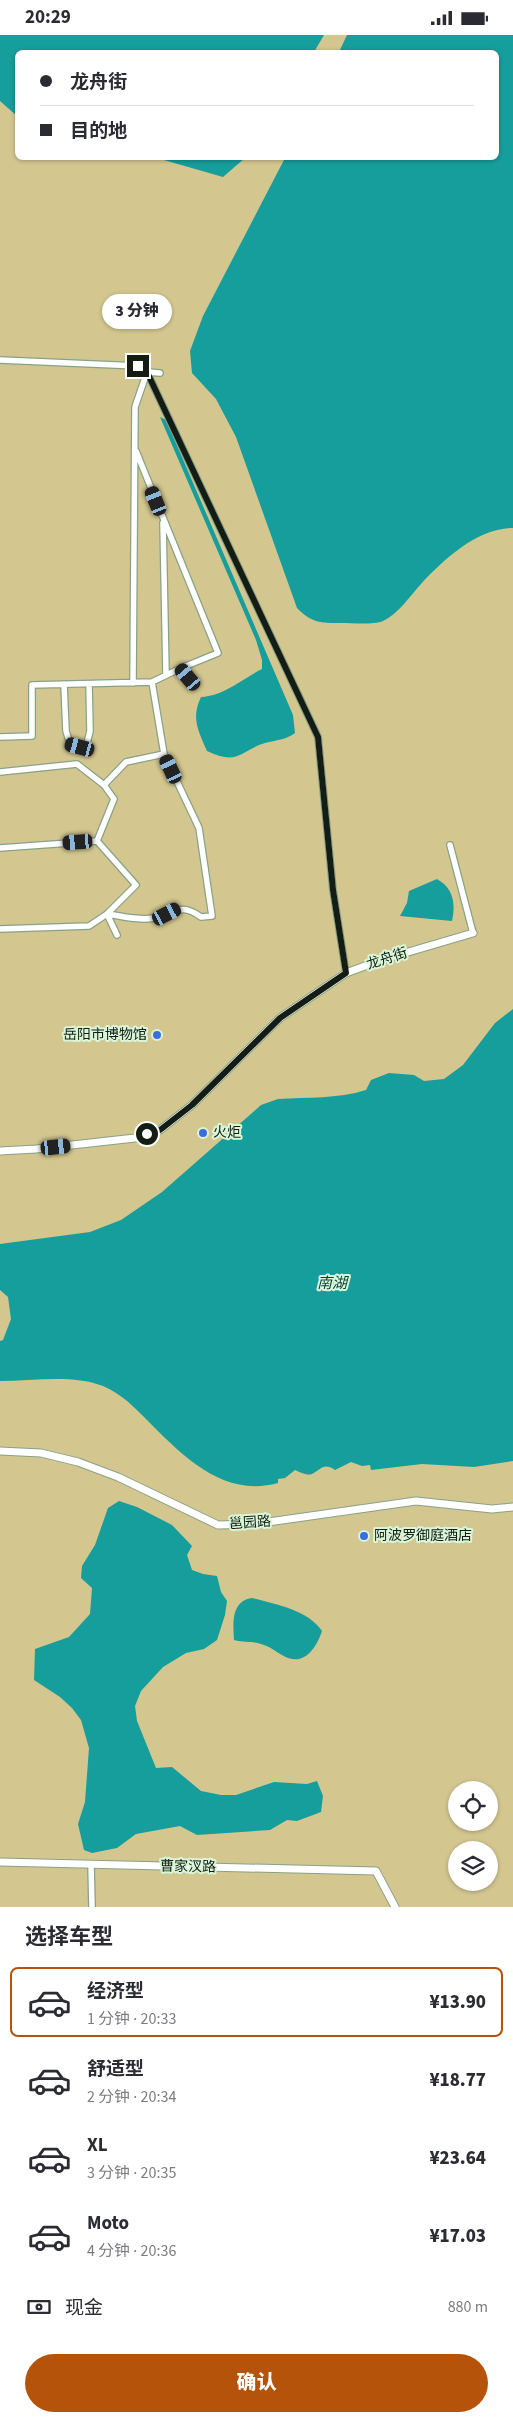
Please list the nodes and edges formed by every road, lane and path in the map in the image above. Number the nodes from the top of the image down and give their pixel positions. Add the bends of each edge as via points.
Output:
1 (0, 359) edge
2 (147, 372) junction
3 (160, 373) dead end
4 (134, 449) junction
5 (163, 519) junction
6 (181, 668) junction
7 (166, 673) junction
8 (152, 682) junction
9 (133, 683) junction
10 (89, 684) junction
11 (64, 685) junction
12 (195, 686) dead end
13 (0, 737) edge
14 (164, 754) junction
15 (0, 772) edge
16 (104, 785) junction
17 (97, 841) junction
18 (450, 845) dead end
19 (0, 848) edge
20 (107, 914) junction
21 (0, 929) edge
22 (473, 933) joint
23 (117, 935) dead end
24 (346, 973) junction
25 (0, 1151) edge
26 (0, 1451) edge
27 (513, 1507) edge
28 (0, 1862) edge
29 (91, 1864) junction
30 (92, 1907) edge
31 (395, 1907) edge

1 - 2 street via 138,366
2 - 3 street
2 - 4 street via 135,407
2 - 24 street via 318,737 333,890
4 - 5 street
4 - 9 street
5 - 6 street via 218,653
5 - 7 street
6 - 7 street
6 - 12 street
7 - 8 street
8 - 9 street
8 - 14 street
9 - 10 street
10 - 11 street
10 - 11 street via 90,731 87,743 80,747 70,744 66,731
11 - 13 street via 32,685 32,735
14 - 16 street via 126,762
14 - 20 street via 199,828 212,916 201,917 191,910 178,909 153,918
15 - 16 street via 77,765
16 - 17 street via 114,799
17 - 19 street
17 - 20 street via 136,885
18 - 22 street
20 - 21 street via 89,926
20 - 23 street
22 - 24 street, 龙舟街
24 - 25 street, 龙舟街 via 280,1018 192,1105 160,1130 135,1138
26 - 27 street, 邕园路 via 41,1453 78,1462 118,1477 218,1525 254,1524 416,1501 492,1509
28 - 29 street, 曹家汊路
29 - 30 street
29 - 31 street, 曹家汊路 via 376,1871

